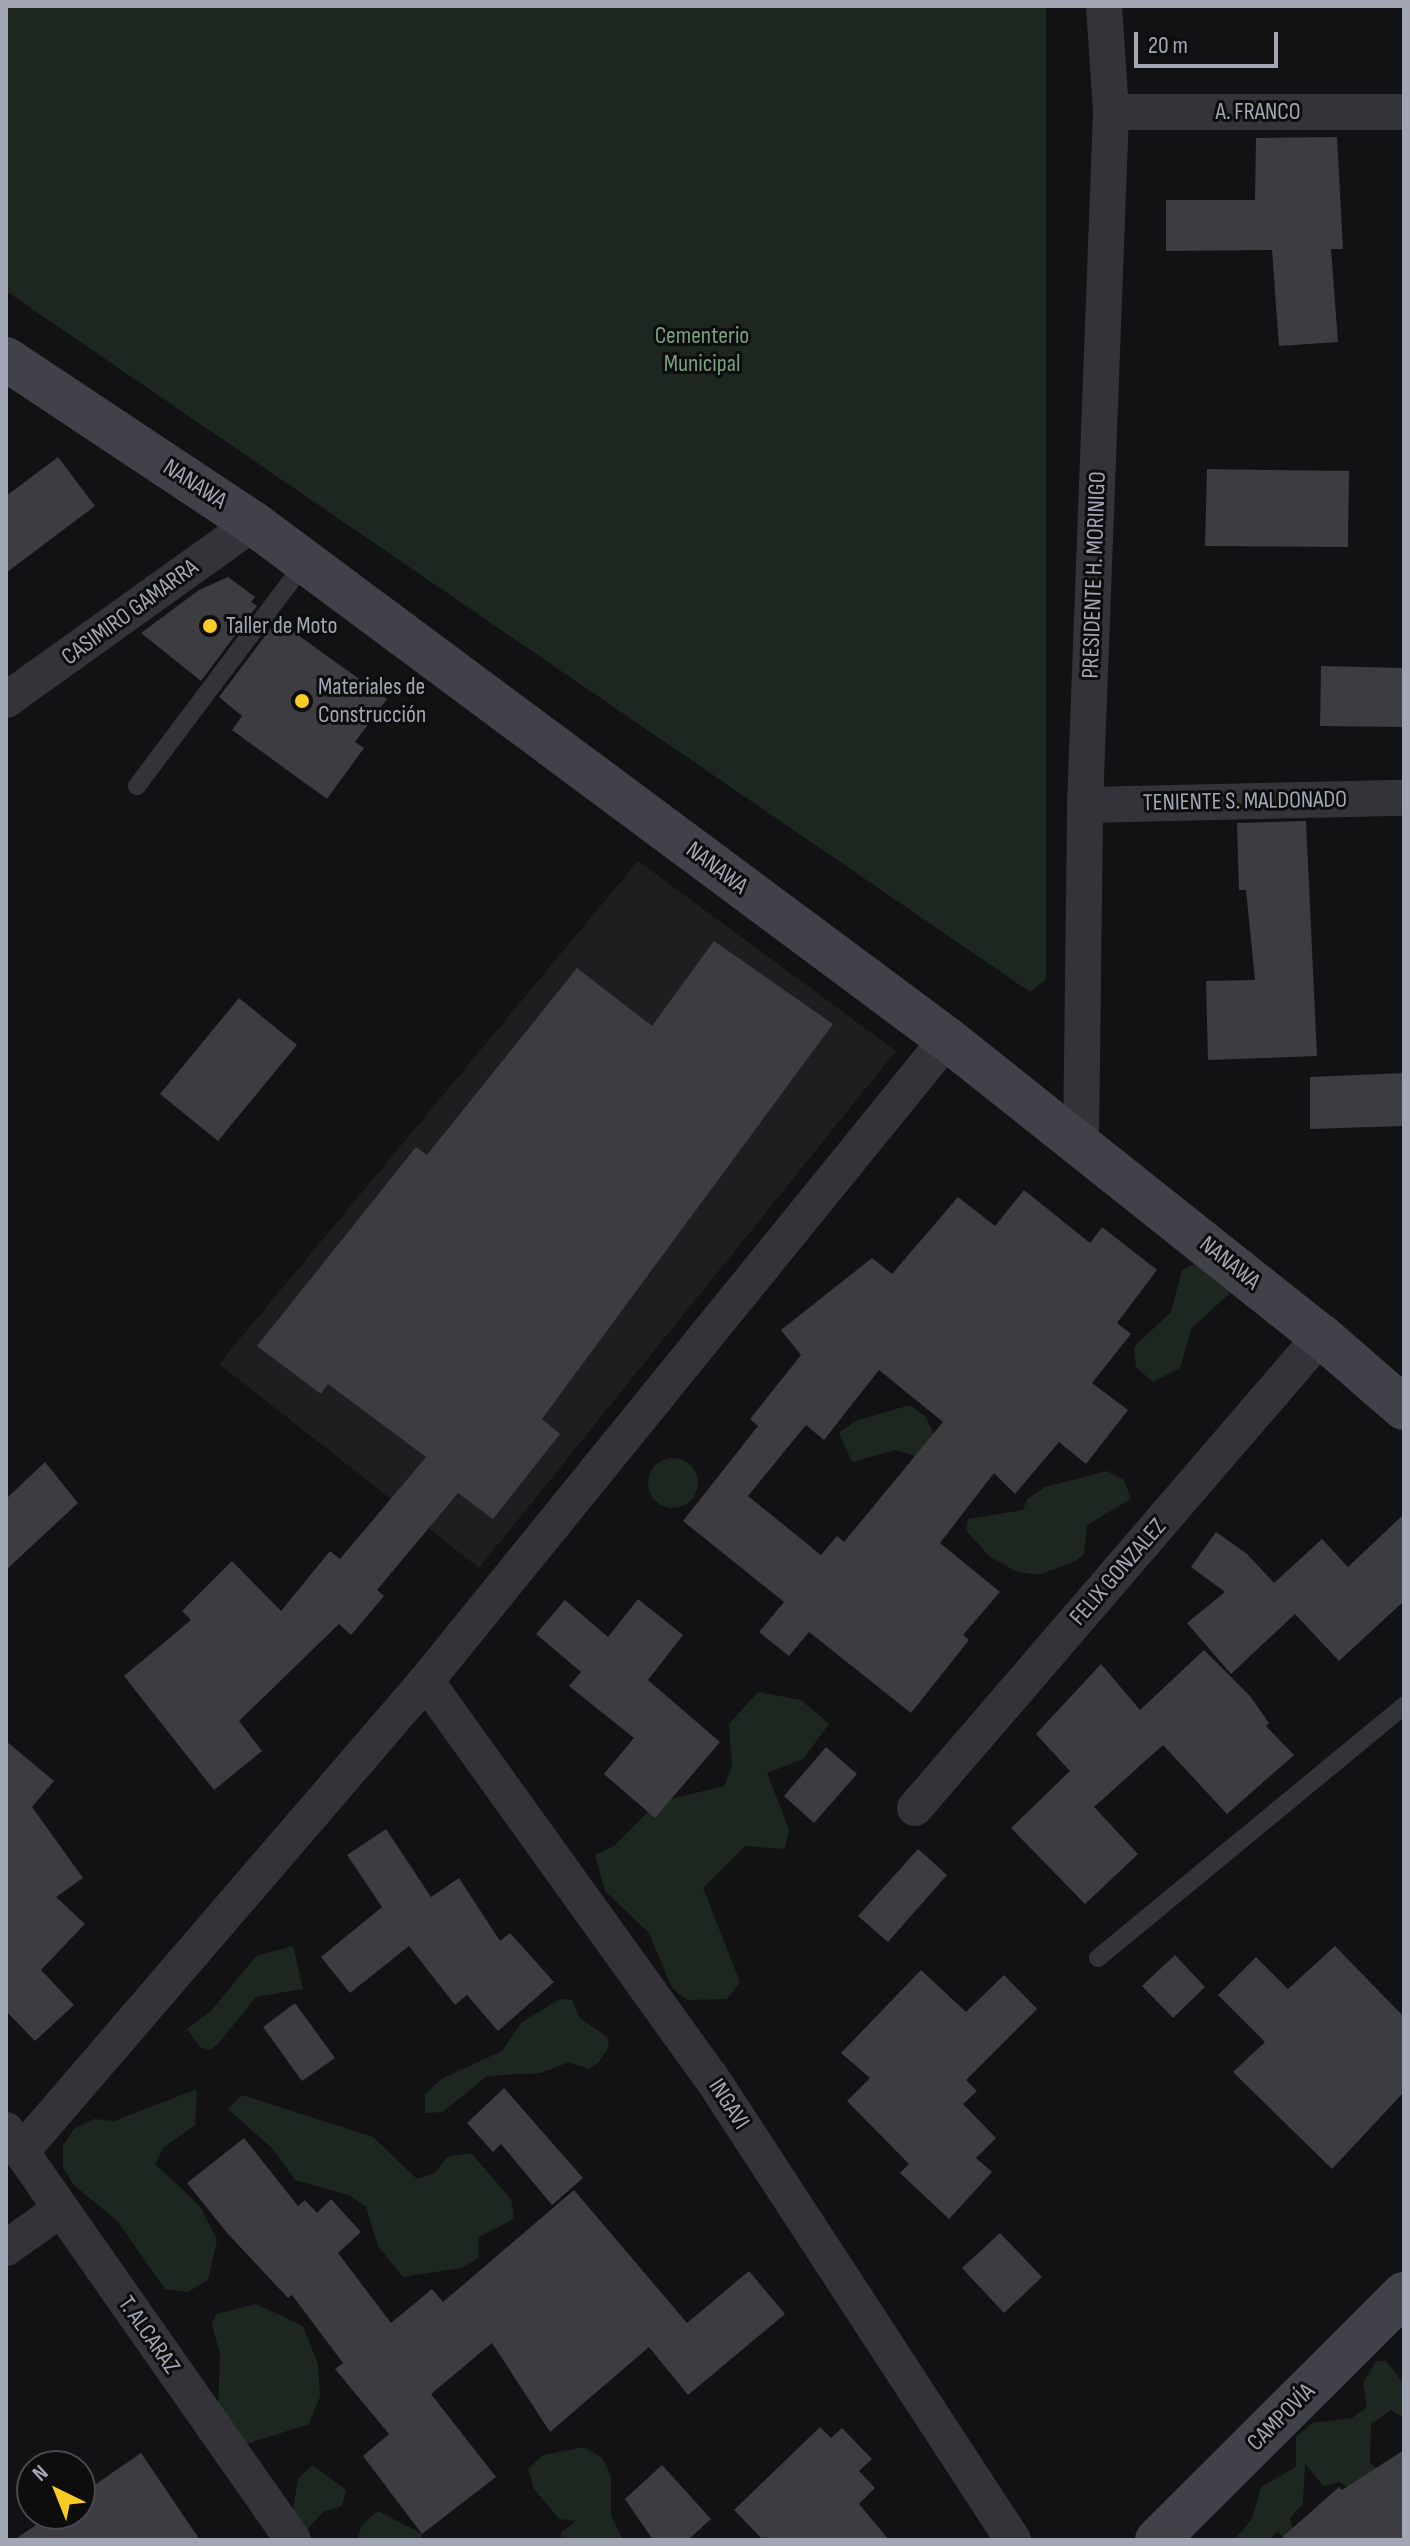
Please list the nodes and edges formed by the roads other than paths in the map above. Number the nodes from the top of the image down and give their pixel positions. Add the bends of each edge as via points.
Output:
1 (1104, 6) edge
2 (1111, 112) junction
3 (1404, 112) edge
4 (6, 359) edge
5 (253, 523) junction
6 (305, 562) junction
7 (6, 700) edge
8 (137, 786) dead end
9 (1404, 798) edge
10 (1085, 805) junction
11 (947, 1039) junction
12 (1081, 1143) junction
13 (1321, 1336) junction
14 (1404, 1408) edge
15 (426, 1681) junction
16 (1404, 1706) edge
17 (915, 1808) dead end
18 (1098, 1958) dead end
19 (13, 2141) edge
20 (61, 2209) junction
21 (6, 2248) edge
22 (1404, 2294) edge
23 (293, 2540) edge
24 (1013, 2540) edge
25 (1157, 2540) edge

1 - 2 street, PRESIDENTE H. MORINIGO
2 - 3 street, A. FRANCO
2 - 10 street, PRESIDENTE H. MORINIGO
4 - 5 street, NANAWA
5 - 6 street, NANAWA
5 - 7 street, CASIMIRO GAMARRA
6 - 8 lane
6 - 11 street, NANAWA
9 - 10 street, TENIENTE S. MALDONADO
10 - 12 street, PRESIDENTE H. MORINIGO
11 - 12 street, NANAWA
11 - 15 street
12 - 13 street, NANAWA
13 - 14 street, NANAWA
13 - 17 street, FELIX GONZALEZ
15 - 19 street
15 - 24 street, INGAVI via 711,2077
16 - 18 lane
19 - 20 street, T. ALCARAZ
20 - 21 street
20 - 23 street, T. ALCARAZ
22 - 25 street, CAMPOVÍA

